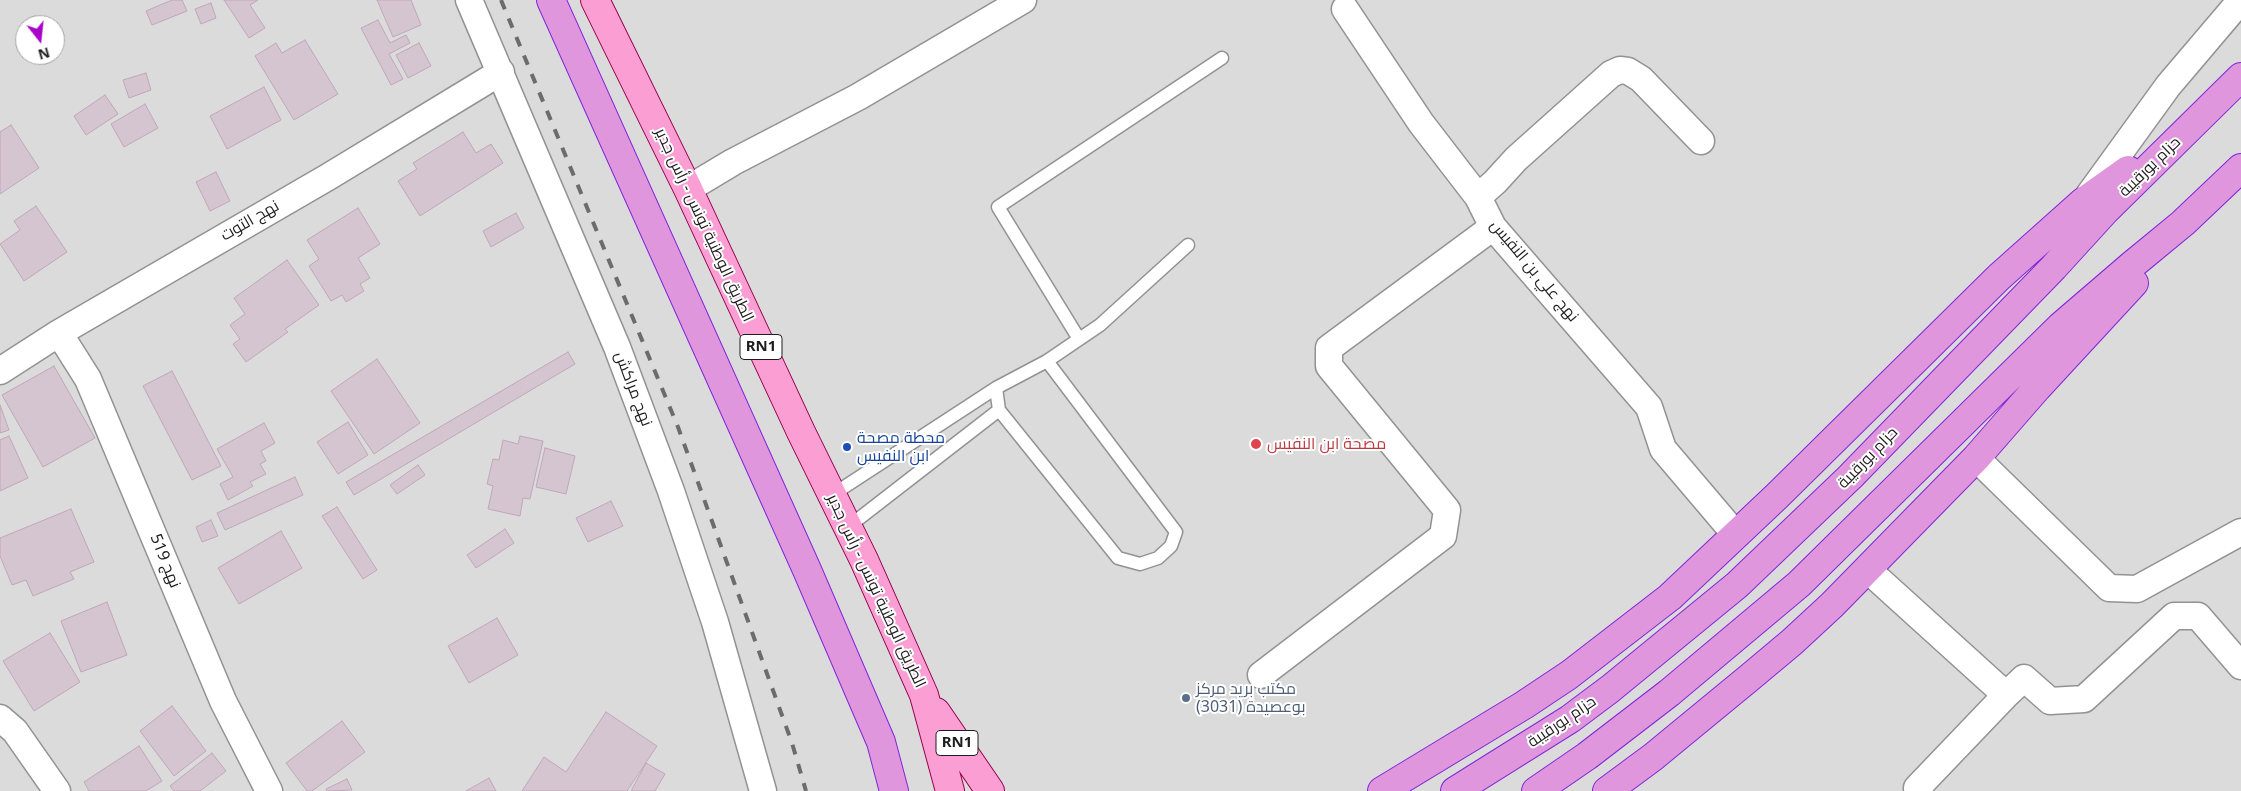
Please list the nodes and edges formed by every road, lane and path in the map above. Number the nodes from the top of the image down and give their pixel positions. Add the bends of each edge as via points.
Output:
1 (469, 0) edge
2 (551, 0) edge
3 (595, 0) edge
4 (1022, 0) edge
5 (2241, 0) edge
6 (1345, 10) dead end
7 (1222, 58) dead end
8 (501, 72) junction
9 (2241, 78) edge
10 (1702, 141) dead end
11 (2168, 151) junction
12 (2241, 168) edge
13 (688, 189) junction
14 (1478, 197) junction
15 (2083, 202) junction
16 (2183, 224) junction
17 (1493, 227) junction
18 (1188, 245) dead end
19 (59, 333) junction
20 (1079, 339) junction
21 (1047, 361) junction
22 (0, 371) edge
23 (996, 388) junction
24 (998, 410) junction
25 (1976, 458) junction
26 (832, 495) junction
27 (848, 527) junction
28 (2241, 532) edge
29 (1736, 535) junction
30 (1868, 570) junction
31 (2241, 666) edge
32 (1261, 675) dead end
33 (924, 695) junction
34 (2006, 695) junction
35 (0, 718) edge
36 (1917, 790) edge
37 (57, 791) edge
38 (268, 791) edge
39 (763, 791) edge
40 (894, 791) edge
41 (950, 791) edge
42 (990, 791) edge
43 (1382, 791) edge
44 (1455, 791) edge
45 (1536, 791) edge
46 (1607, 791) edge

1 - 8 street, نهج مراكش
2 - 40 highway via 807,570 881,742
3 - 13 main road, الطريق الوطنية تونس - رأس جدير / RN1
4 - 13 street via 858,98 733,162
5 - 15 street via 2168,86
6 - 14 street, نهج علي بن النفيس via 1420,123
7 - 20 lane via 998,208
8 - 19 street, نهج التوت
8 - 39 street, نهج مراكش via 617,347 671,492 715,622
9 - 11 highway, حزام بورقيبة
10 - 14 street via 1641,79 1620,70 1611,74
11 - 15 highway via 2128,170
11 - 44 highway, حزام بورقيبة via 2106,210 1820,508 1737,585 1570,719
12 - 16 highway
13 - 26 main road, الطريق الوطنية تونس - رأس جدير / RN1
14 - 17 street, نهج علي بن النفيس
15 - 29 highway via 1999,277
16 - 25 highway
16 - 45 highway via 2061,326 1831,555 1761,618 1669,693
17 - 29 street, نهج علي بن النفيس via 1649,407 1663,449
17 - 32 street via 1329,348 1329,366 1447,510 1443,536
18 - 20 lane via 1100,325
19 - 22 street, نهج التوت
19 - 38 street, نهج 519 via 88,379 223,701
20 - 21 lane
21 - 23 lane
21 - 24 lane via 1176,532 1171,546 1158,558 1140,564 1118,558
23 - 24 lane
23 - 26 lane
24 - 27 lane
25 - 28 street via 2109,588 2137,589
25 - 30 highway
26 - 27 main road, الطريق الوطنية تونس - رأس جدير / RN1
27 - 33 main road, الطريق الوطنية تونس - رأس جدير / RN1
29 - 43 highway via 1670,597 1569,675
30 - 34 street
30 - 46 highway via 1792,642
31 - 34 street via 2198,616 2174,616 2084,699 2050,700 2024,678
33 - 41 main road, الطريق الوطنية تونس - رأس جدير / RN1
33 - 42 main road, الطريق الوطنية تونس - رأس جدير / RN1
34 - 36 street
35 - 37 street via 14,731

